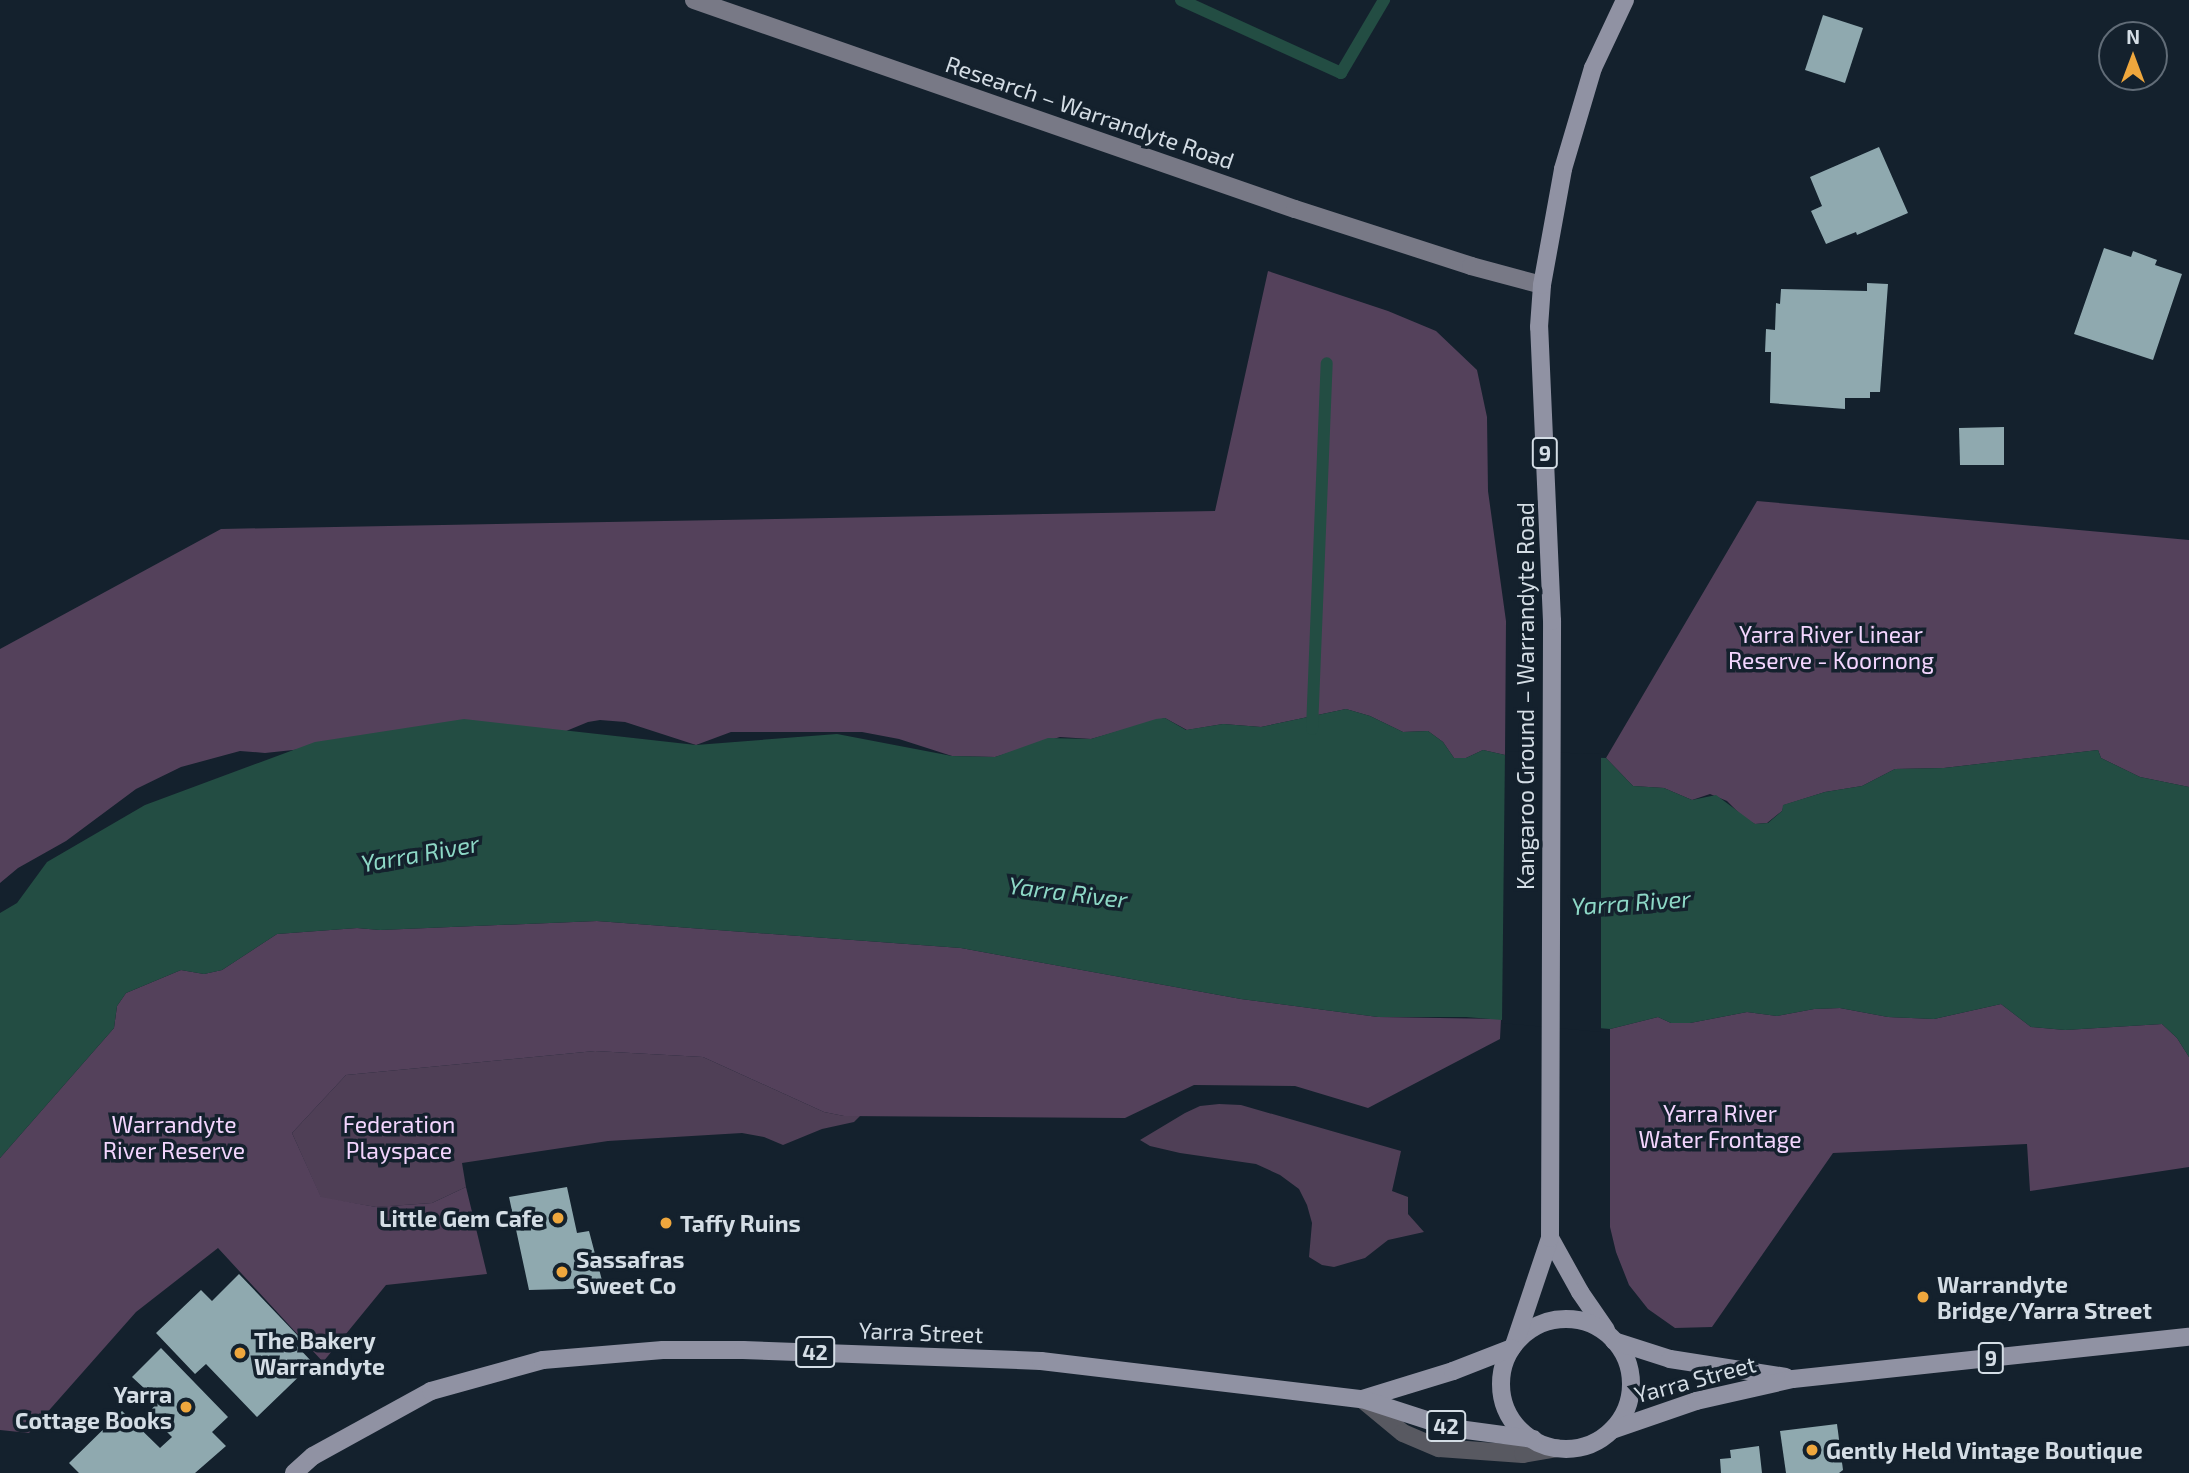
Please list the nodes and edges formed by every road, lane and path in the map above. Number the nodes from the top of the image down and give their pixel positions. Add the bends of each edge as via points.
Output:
1 (694, 0) edge
2 (1625, 0) edge
3 (1542, 285) junction
4 (1550, 1238) junction
5 (2189, 1337) edge
6 (1613, 1339) junction
7 (1513, 1346) junction
8 (1793, 1379) junction
9 (1362, 1399) junction
10 (1612, 1430) junction
11 (1533, 1439) junction
12 (1556, 1448) junction
13 (294, 1473) edge

1 - 3 main road, Research – Warrandyte Road via 1295,209
2 - 3 main road, Kangaroo Ground – Warrandyte Road / 9 via 1593,68 1563,169
3 - 4 main road, Kangaroo Ground – Warrandyte Road / 9 via 1539,327 1552,621
4 - 6 main road
4 - 7 main road, Kangaroo Ground – Warrandyte Road / 9
5 - 8 main road, Yarra Street / 9
6 - 7 main road, 9 via 1597,1327 1561,1319 1527,1332
6 - 8 main road, Yarra Street / 9 via 1670,1359
6 - 10 main road via 1627,1361 1631,1385 1626,1410
7 - 9 main road, Yarra Street / 42 via 1453,1371
7 - 11 main road, 9 via 1503,1366 1505,1408 1516,1426
8 - 10 main road, Yarra Street / 9 via 1696,1401
9 - 11 main road, Yarra Street / 42 via 1451,1428
9 - 12 lane via 1403,1433 1439,1448 1523,1454
9 - 13 main road, Yarra Street / 42 via 1041,1361 650,1350 543,1360 431,1391 313,1456
10 - 12 main road, 9 via 1595,1442
11 - 12 main road, 9

